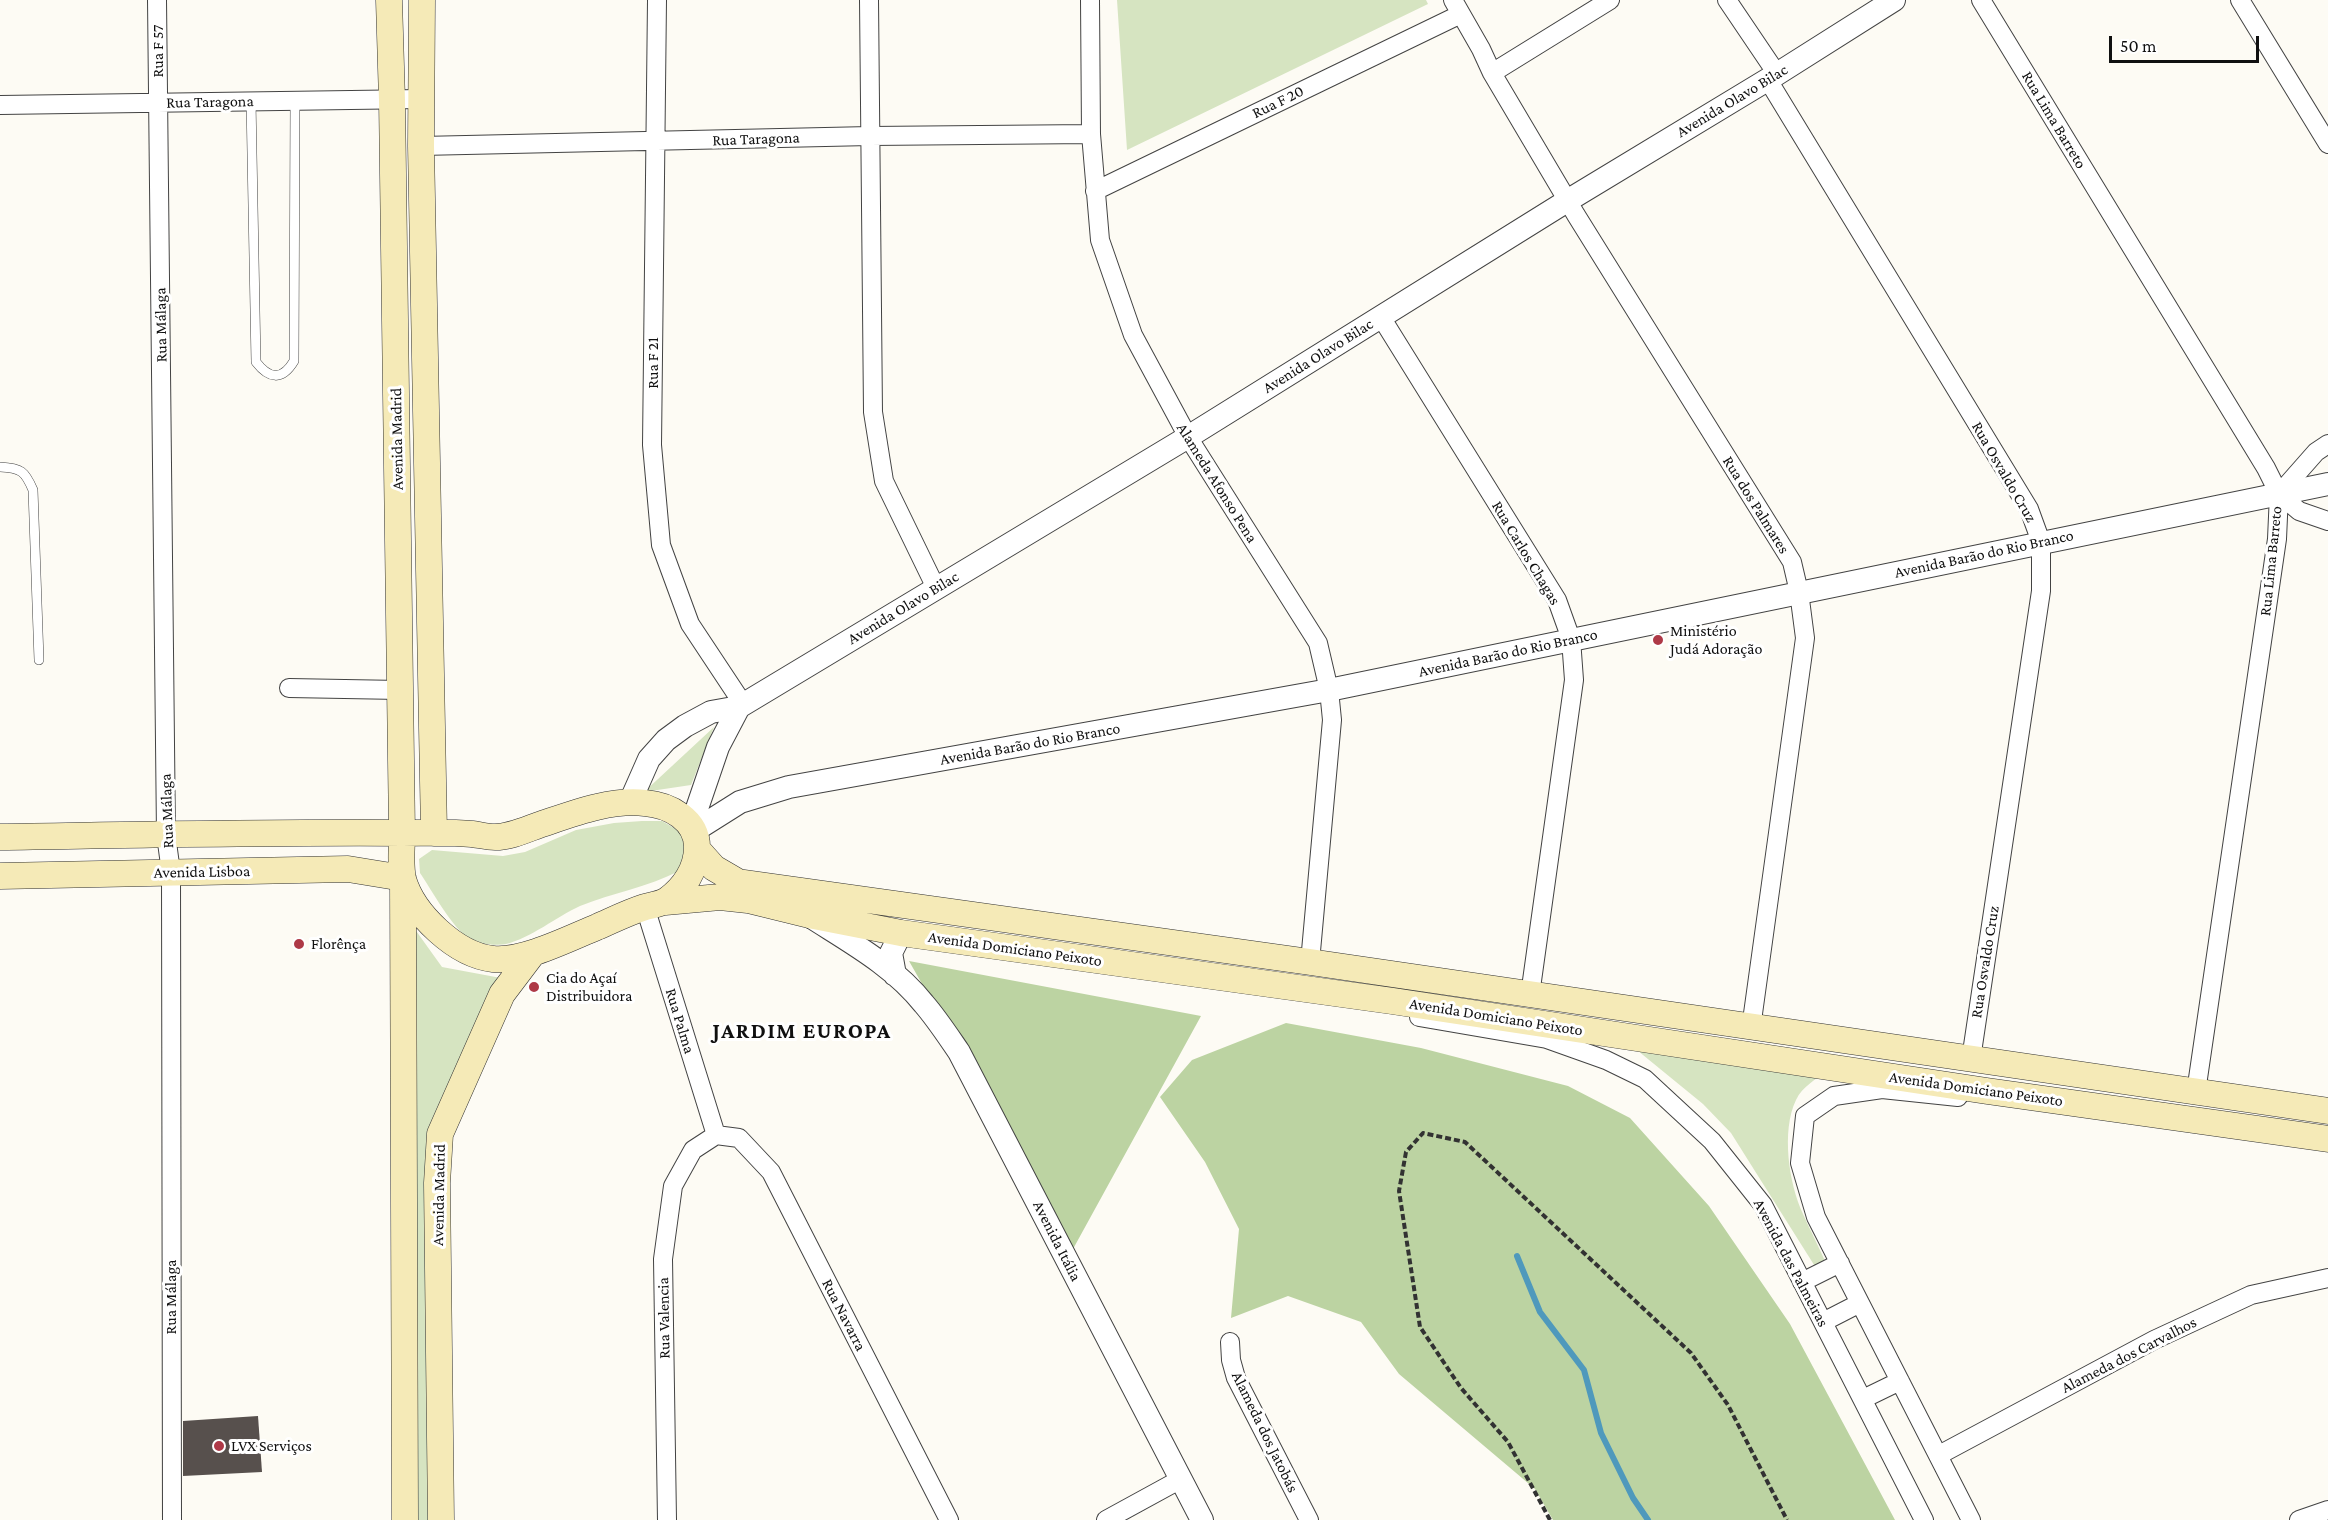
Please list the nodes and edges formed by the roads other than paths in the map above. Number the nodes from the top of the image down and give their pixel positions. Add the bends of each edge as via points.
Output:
1 (158, 0) edge
2 (389, 0) edge
3 (422, 0) edge
4 (657, 0) edge
5 (869, 0) edge
6 (1090, 0) edge
7 (1610, 0) edge
8 (1728, 0) edge
9 (1894, 0) edge
10 (1981, 0) edge
11 (2240, 0) edge
12 (1457, 7) edge
13 (1492, 73) junction
14 (1773, 77) junction
15 (421, 99) junction
16 (392, 100) junction
17 (251, 101) junction
18 (296, 101) junction
19 (158, 103) junction
20 (0, 105) edge
21 (1090, 134) junction
22 (870, 136) junction
23 (654, 142) junction
24 (2328, 144) edge
25 (421, 146) junction
26 (1095, 191) junction
27 (1567, 201) junction
28 (1381, 317) junction
29 (1188, 438) junction
30 (2328, 444) edge
31 (0, 467) edge
32 (2328, 483) edge
33 (2279, 494) junction
34 (2328, 521) edge
35 (2041, 542) junction
36 (936, 588) junction
37 (1799, 592) junction
38 (1571, 639) junction
39 (39, 660) dead end
40 (290, 688) dead end
41 (400, 690) junction
42 (1329, 690) junction
43 (741, 706) junction
44 (630, 802) junction
45 (402, 832) junction
46 (434, 833) junction
47 (166, 835) junction
48 (694, 835) junction
49 (0, 837) edge
50 (171, 873) junction
51 (0, 876) edge
52 (403, 878) junction
53 (655, 904) junction
54 (809, 915) junction
55 (901, 933) junction
56 (533, 953) junction
57 (1310, 963) junction
58 (896, 975) junction
59 (1530, 995) junction
60 (1392, 1001) junction
61 (1751, 1028) junction
62 (1971, 1059) junction
63 (1987, 1091) junction
64 (2196, 1092) junction
65 (2328, 1111) edge
66 (716, 1135) junction
67 (2328, 1139) edge
68 (1839, 1263) junction
69 (2328, 1278) edge
70 (1802, 1282) junction
71 (1860, 1303) junction
72 (1823, 1322) junction
73 (1230, 1342) dead end
74 (1900, 1381) junction
75 (1863, 1400) junction
76 (1939, 1455) junction
77 (1181, 1479) junction
78 (2328, 1510) edge
79 (172, 1520) edge
80 (405, 1520) edge
81 (441, 1520) edge
82 (667, 1520) edge
83 (949, 1520) edge
84 (1106, 1520) edge
85 (1202, 1520) edge
86 (1309, 1520) edge
87 (1924, 1520) edge
88 (1971, 1520) edge
89 (2299, 1520) edge

1 - 19 street, Rua F 57
2 - 16 main road, Avenida Madrid
3 - 15 main road, Avenida Madrid
4 - 23 street, Rua F 21
5 - 22 street
6 - 21 street, Alameda Afonso Pena
7 - 13 street
8 - 14 street
9 - 14 street, Avenida Olavo Bilac
10 - 33 street, Rua Lima Barreto
11 - 24 street
12 - 13 street, Rua F 20
12 - 26 street, Rua F 20
13 - 27 street, Rua F 20
14 - 27 street, Avenida Olavo Bilac
14 - 35 street, Rua Osvaldo Cruz via 2029,509
15 - 16 street, Rua Taragona
15 - 25 main road, Avenida Madrid
16 - 18 street, Rua Taragona
16 - 41 main road, Avenida Madrid
17 - 18 street, Rua Taragona
17 - 18 lane via 256,362 264,372 276,376 288,372 294,362
17 - 19 street, Rua Taragona
19 - 20 street, Rua Taragona
19 - 47 street, Rua Málaga
21 - 22 street, Rua Taragona
21 - 26 street, Alameda Afonso Pena
22 - 23 street, Rua Taragona
22 - 36 street via 873,412 884,481
23 - 25 street, Rua Taragona
23 - 43 street, Rua F 21 via 652,445 661,545 690,624
25 - 46 main road, Avenida Madrid
26 - 29 street, Alameda Afonso Pena via 1100,240 1133,335
27 - 28 street, Avenida Olavo Bilac
27 - 37 street, Rua dos Palmares via 1792,562
28 - 29 street, Avenida Olavo Bilac
28 - 38 street, Rua Carlos Chagas via 1557,600
29 - 36 street, Avenida Olavo Bilac
29 - 42 street, Alameda Afonso Pena via 1318,643
30 - 33 street
31 - 39 lane via 17,468 28,477 33,490
32 - 33 street, Avenida Barão do Rio Branco
33 - 34 street via 2300,511
33 - 35 street, Avenida Barão do Rio Branco
33 - 64 street, Rua Lima Barreto via 2277,539
35 - 37 street, Avenida Barão do Rio Branco
35 - 62 street, Rua Osvaldo Cruz via 2041,591
36 - 43 street, Avenida Olavo Bilac
37 - 38 street, Avenida Barão do Rio Branco
37 - 61 street, Rua dos Palmares via 1805,638
38 - 42 street, Avenida Barão do Rio Branco
38 - 59 street, Rua Carlos Chagas via 1574,680
40 - 41 street
41 - 45 main road, Avenida Madrid
42 - 48 street, Avenida Barão do Rio Branco via 789,787 740,802
42 - 57 street, Alameda Afonso Pena via 1332,720
43 - 44 street, Avenida Olavo Bilac via 711,712 666,740 649,759
43 - 48 street via 718,747
44 - 46 main road, Avenida Domiciano Peixoto via 567,815 506,836
44 - 48 main road, Avenida Domiciano Peixoto via 675,811
45 - 46 main road, Avenida Domiciano Peixoto
45 - 47 main road
45 - 52 main road, Avenida Madrid
47 - 49 main road
47 - 50 street, Rua Málaga
48 - 53 main road via 691,874 683,885
48 - 57 main road, Avenida Domiciano Peixoto via 714,868 738,882
50 - 51 main road, Avenida Lisboa
50 - 52 main road, Avenida Lisboa via 348,869
50 - 79 street, Rua Málaga
52 - 56 main road, Avenida Madrid via 415,903 447,940 470,953 495,960
52 - 80 main road, Avenida Madrid
53 - 54 main road, Avenida Domiciano Peixoto via 720,897
53 - 56 main road
53 - 66 street, Rua Palma
54 - 55 main road, Avenida Domiciano Peixoto
54 - 58 street, Avenida Itália
55 - 58 street via 891,953
55 - 60 main road, Avenida Domiciano Peixoto
56 - 81 main road, Avenida Madrid via 502,994 440,1134 437,1184
57 - 59 main road, Avenida Domiciano Peixoto
58 - 77 street, Avenida Itália via 924,1003 959,1052
59 - 61 main road, Avenida Domiciano Peixoto
60 - 63 main road, Avenida Domiciano Peixoto
60 - 70 street, Avenida das Palmeiras via 1420,1018 1547,1039 1645,1079 1712,1141 1763,1205
61 - 62 main road, Avenida Domiciano Peixoto
62 - 64 main road, Avenida Domiciano Peixoto
63 - 67 main road, Avenida Domiciano Peixoto
63 - 68 street via 1953,1098 1882,1089 1834,1096 1805,1116 1800,1163 1816,1217
64 - 65 main road, Avenida Domiciano Peixoto
66 - 82 street, Rua Valencia via 693,1150 673,1186 663,1259
66 - 83 street, Rua Navarra via 740,1138 771,1172
68 - 70 street
68 - 71 street
69 - 76 street, Alameda dos Carvalhos via 2251,1295 2154,1340
70 - 72 street, Avenida das Palmeiras
71 - 72 street
71 - 74 street
72 - 75 street, Avenida das Palmeiras
73 - 86 street, Alameda dos Jatobás via 1236,1378
74 - 75 street
74 - 76 street
75 - 87 street, Avenida das Palmeiras
76 - 88 street
77 - 84 street
77 - 85 street, Avenida Itália
78 - 89 street

